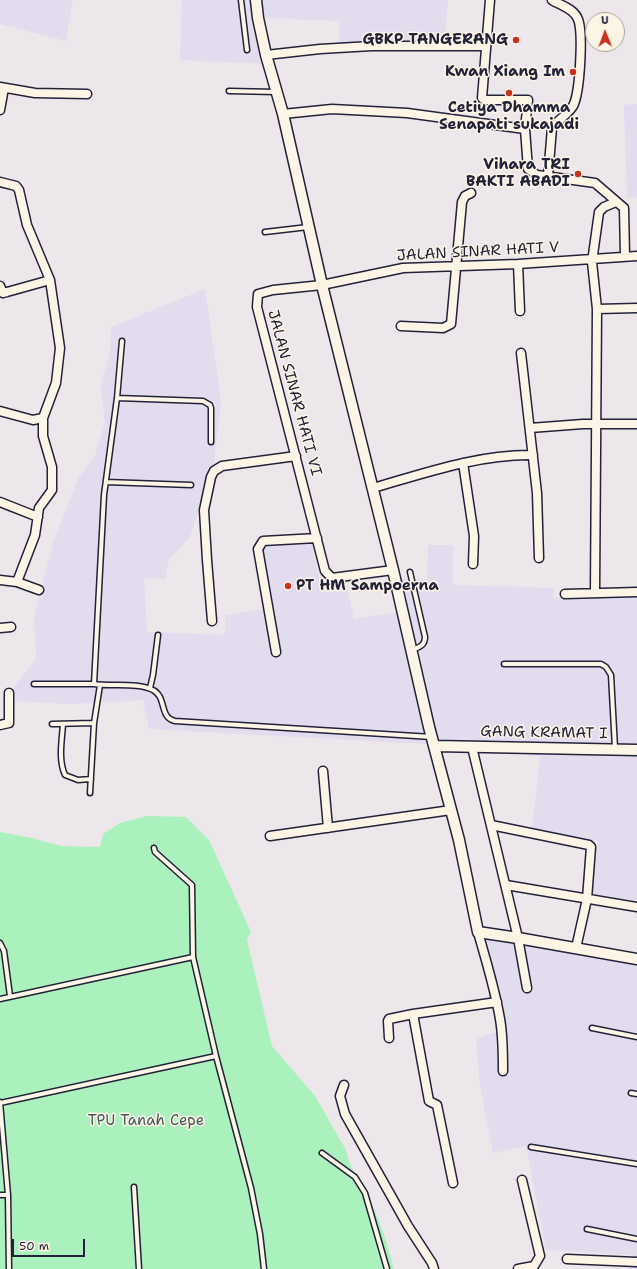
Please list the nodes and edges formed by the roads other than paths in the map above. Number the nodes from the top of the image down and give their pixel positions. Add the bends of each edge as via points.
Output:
1 (241, 0) edge
2 (256, 0) edge
3 (490, 0) edge
4 (552, 0) edge
5 (485, 46) junction
6 (247, 50) dead end
7 (266, 55) junction
8 (2, 87) edge
9 (229, 91) dead end
10 (276, 92) junction
11 (87, 94) dead end
12 (0, 110) edge
13 (283, 114) junction
14 (525, 129) junction
15 (548, 176) junction
16 (0, 182) edge
17 (470, 193) dead end
18 (616, 202) junction
19 (308, 226) junction
20 (265, 232) dead end
21 (625, 256) junction
22 (637, 256) edge
23 (593, 259) junction
24 (518, 264) junction
25 (455, 266) junction
26 (50, 280) junction
27 (322, 285) junction
28 (0, 286) edge
29 (637, 308) edge
30 (597, 310) junction
31 (520, 311) dead end
32 (400, 326) dead end
33 (122, 342) dead end
34 (521, 352) dead end
35 (117, 398) junction
36 (0, 411) edge
37 (43, 418) junction
38 (596, 424) junction
39 (637, 424) edge
40 (530, 428) junction
41 (211, 442) dead end
42 (533, 455) junction
43 (296, 456) junction
44 (463, 463) junction
45 (106, 482) junction
46 (191, 485) dead end
47 (373, 488) junction
48 (0, 502) edge
49 (38, 517) junction
50 (317, 538) junction
51 (540, 558) dead end
52 (473, 564) dead end
53 (393, 570) junction
54 (410, 572) dead end
55 (0, 580) edge
56 (17, 582) junction
57 (38, 590) dead end
58 (595, 592) junction
59 (637, 592) edge
60 (565, 594) dead end
61 (212, 621) dead end
62 (11, 627) dead end
63 (0, 628) edge
64 (158, 635) dead end
65 (412, 650) junction
66 (276, 652) dead end
67 (504, 664) dead end
68 (34, 684) dead end
69 (94, 684) junction
70 (100, 685) junction
71 (150, 688) junction
72 (9, 693) dead end
73 (94, 723) junction
74 (52, 724) dead end
75 (63, 724) junction
76 (0, 725) edge
77 (433, 742) junction
78 (472, 747) junction
79 (615, 749) junction
80 (637, 750) edge
81 (323, 771) dead end
82 (91, 780) junction
83 (90, 793) dead end
84 (451, 810) junction
85 (491, 825) junction
86 (328, 828) junction
87 (270, 836) dead end
88 (154, 848) dead end
89 (506, 885) junction
90 (587, 899) junction
91 (637, 908) edge
92 (478, 932) junction
93 (518, 938) junction
94 (0, 942) edge
95 (576, 948) junction
96 (193, 957) junction
97 (637, 959) edge
98 (527, 988) dead end
99 (10, 996) junction
100 (0, 999) edge
101 (497, 1002) junction
102 (413, 1014) junction
103 (592, 1028) dead end
104 (637, 1037) edge
105 (389, 1038) dead end
106 (216, 1056) junction
107 (503, 1071) dead end
108 (344, 1085) dead end
109 (631, 1093) dead end
110 (637, 1094) edge
111 (0, 1102) edge
112 (531, 1147) dead end
113 (322, 1153) dead end
114 (637, 1164) edge
115 (522, 1180) dead end
116 (453, 1183) dead end
117 (134, 1187) dead end
118 (0, 1195) edge
119 (8, 1195) junction
120 (587, 1229) dead end
121 (637, 1239) edge
122 (567, 1259) dead end
123 (637, 1262) edge
124 (9, 1269) edge
125 (139, 1269) edge
126 (264, 1269) edge
127 (387, 1269) edge
128 (434, 1269) edge
129 (518, 1269) edge

1 - 6 lane
2 - 7 street
3 - 5 street
4 - 15 street via 576,15 579,21 581,49 574,103 552,128
5 - 7 street via 372,46
5 - 14 street via 482,98 528,100
7 - 10 street
8 - 11 street via 35,93
8 - 12 street
9 - 10 lane
10 - 13 street
13 - 14 street via 332,109 400,112
13 - 19 street
14 - 15 street via 528,169 537,175
15 - 18 street via 595,183
16 - 26 street via 16,186 20,190 27,225
17 - 25 street via 462,202
18 - 21 street via 624,208
18 - 23 street via 604,206 599,212
19 - 20 lane
19 - 27 street
21 - 22 street, JALAN SINAR HATI V
21 - 23 street, JALAN SINAR HATI V
23 - 24 street, JALAN SINAR HATI V
23 - 30 street
24 - 25 street, JALAN SINAR HATI V
24 - 31 street
25 - 27 street, JALAN SINAR HATI V via 403,268
25 - 32 street via 451,324 444,328
26 - 28 street via 3,293
26 - 37 street via 60,348 56,383
27 - 43 street, JALAN SINAR HATI VI via 258,294 257,307
27 - 47 street
29 - 30 street
30 - 38 street
33 - 35 lane
34 - 40 street
35 - 41 lane via 208,403 211,408
35 - 45 lane
36 - 37 street via 33,420
37 - 49 street via 43,436 52,467 52,490 39,508
38 - 39 street
38 - 40 street
38 - 58 street
40 - 42 street
42 - 44 street via 514,455
42 - 51 street
43 - 50 street, JALAN SINAR HATI VI
43 - 61 street via 222,466 214,471 204,510
44 - 47 street
44 - 52 street via 474,536
45 - 46 lane
45 - 69 lane
47 - 53 street
48 - 49 street
49 - 56 street via 35,535
50 - 53 street, JALAN SINAR HATI VI via 326,571 332,578
50 - 66 street via 263,541 258,549
53 - 65 street
54 - 65 lane via 426,637 421,647
55 - 56 street
56 - 57 street
58 - 59 street
58 - 60 street
62 - 63 street
64 - 71 lane
65 - 77 street
67 - 79 lane via 601,664 606,667 611,675
68 - 69 lane
69 - 70 lane
70 - 71 lane
70 - 73 lane
71 - 77 lane via 159,696 167,717 175,721
72 - 76 street via 9,723
73 - 75 lane
73 - 82 lane
74 - 75 lane
75 - 82 lane via 61,761 64,775 78,780
77 - 78 street, GANG KRAMAT I via 450,747
77 - 84 street
78 - 79 street, GANG KRAMAT I
78 - 85 street
79 - 80 street, GANG KRAMAT I
81 - 86 street
82 - 83 lane
84 - 86 street
84 - 92 street
85 - 89 street
85 - 90 street via 589,844 592,851
86 - 87 street
88 - 96 lane via 155,852 192,885
89 - 90 street
89 - 93 street
90 - 91 street
90 - 95 street
92 - 93 street
92 - 101 street
93 - 95 street
93 - 98 street
94 - 99 lane via 4,951
95 - 97 street
96 - 99 lane
96 - 106 lane
99 - 100 lane
101 - 102 street
101 - 107 street
102 - 105 street via 388,1020
102 - 116 street via 429,1101 437,1104
103 - 104 lane
106 - 111 lane
106 - 126 lane via 251,1188
108 - 128 street via 340,1096 345,1114
109 - 110 lane
111 - 119 lane
112 - 114 lane
113 - 127 lane via 355,1177 360,1184 365,1193
115 - 129 street via 540,1256 534,1266
117 - 125 lane
118 - 119 lane
119 - 124 lane
120 - 121 lane
122 - 123 street

